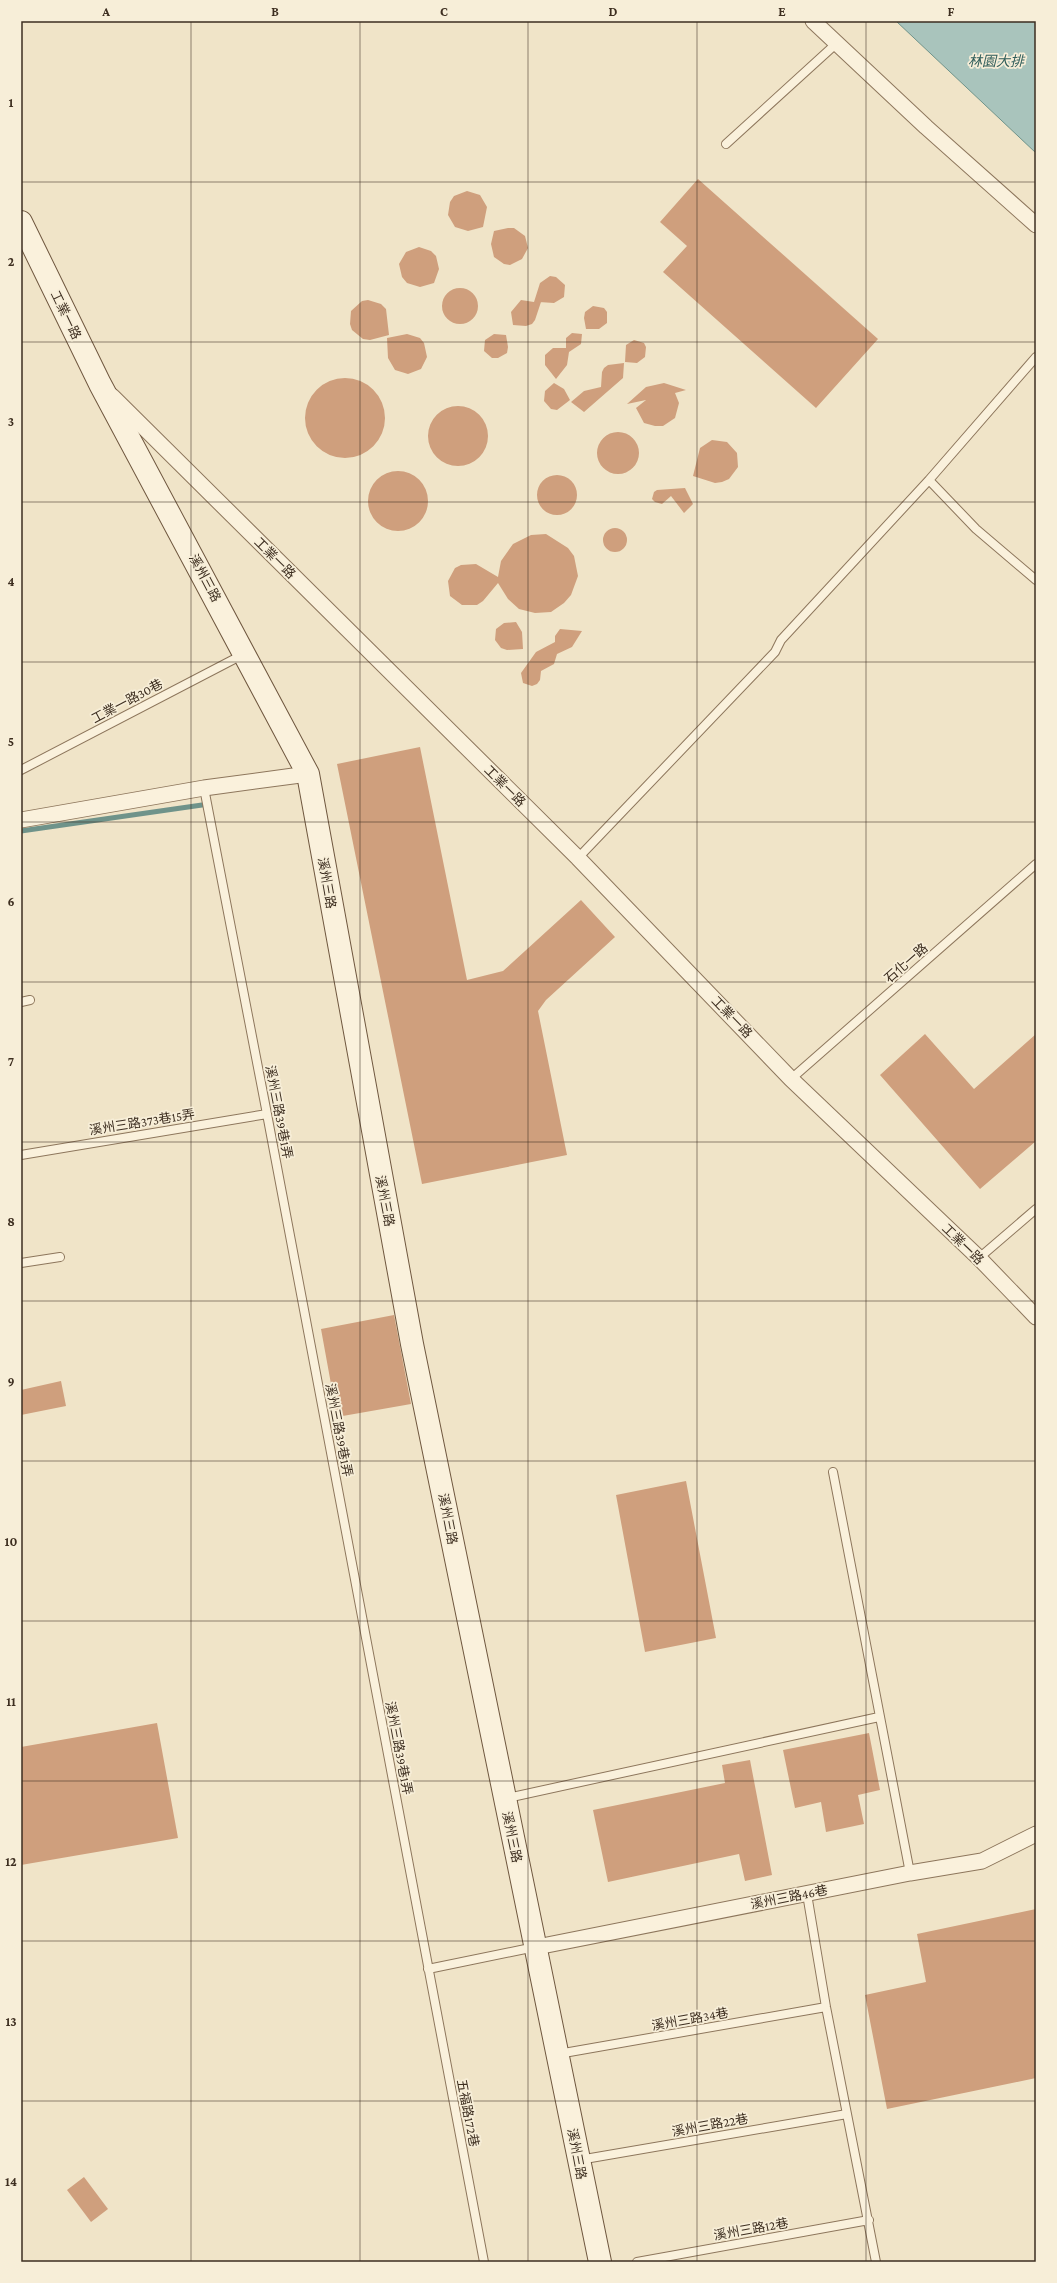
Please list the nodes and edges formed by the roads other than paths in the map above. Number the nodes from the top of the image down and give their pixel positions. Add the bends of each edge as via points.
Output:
1 (813, 21) edge
2 (838, 42) junction
3 (726, 144) dead end
4 (21, 222) edge
5 (1036, 225) edge
6 (1036, 356) edge
7 (100, 384) junction
8 (929, 480) junction
9 (1036, 580) edge
10 (245, 653) junction
11 (21, 770) edge
12 (308, 774) junction
13 (204, 788) junction
14 (21, 820) edge
15 (578, 858) junction
16 (1036, 864) edge
17 (30, 1000) dead end
18 (21, 1002) edge
19 (792, 1079) junction
20 (267, 1114) junction
21 (21, 1155) edge
22 (1036, 1209) edge
23 (60, 1257) dead end
24 (979, 1258) junction
25 (21, 1263) edge
26 (1036, 1317) edge
27 (833, 1472) dead end
28 (879, 1716) junction
29 (504, 1799) junction
30 (1036, 1834) edge
31 (910, 1873) junction
32 (807, 1894) junction
33 (537, 1947) junction
34 (428, 1969) junction
35 (826, 2007) junction
36 (558, 2054) junction
37 (847, 2114) junction
38 (578, 2160) junction
39 (869, 2220) junction
40 (484, 2262) edge
41 (600, 2262) edge
42 (637, 2262) edge
43 (876, 2262) edge

1 - 2 street
2 - 3 lane
2 - 5 street via 926,127
4 - 7 street, 工業一路
6 - 8 lane
7 - 10 street, 溪州三路
7 - 15 street, 工業一路
8 - 9 lane via 976,529
8 - 15 lane via 781,640 776,652
10 - 11 lane, 工業一路30巷
10 - 12 street, 溪州三路
12 - 13 street
12 - 29 street, 溪州三路 via 411,1336
13 - 14 street
13 - 20 lane, 溪州三路39巷1弄
15 - 19 street, 工業一路
16 - 19 lane, 石化一路
17 - 18 lane
19 - 24 street, 工業一路
20 - 21 lane, 溪州三路373巷15弄
20 - 34 lane, 溪州三路39巷1弄
22 - 24 lane
23 - 25 lane
24 - 26 street, 工業一路
27 - 28 lane
28 - 29 lane
28 - 31 lane
29 - 33 street, 溪州三路
30 - 31 street, 溪州三路46巷 via 982,1861
31 - 32 street, 溪州三路46巷
32 - 33 street, 溪州三路46巷
32 - 35 lane
33 - 34 lane
33 - 36 street, 溪州三路
34 - 40 lane, 五福路172巷
35 - 36 lane, 溪州三路34巷
35 - 37 lane
36 - 38 street, 溪州三路
37 - 38 lane, 溪州三路22巷
37 - 39 lane
38 - 41 street, 溪州三路
39 - 42 lane, 溪州三路12巷
39 - 43 lane

